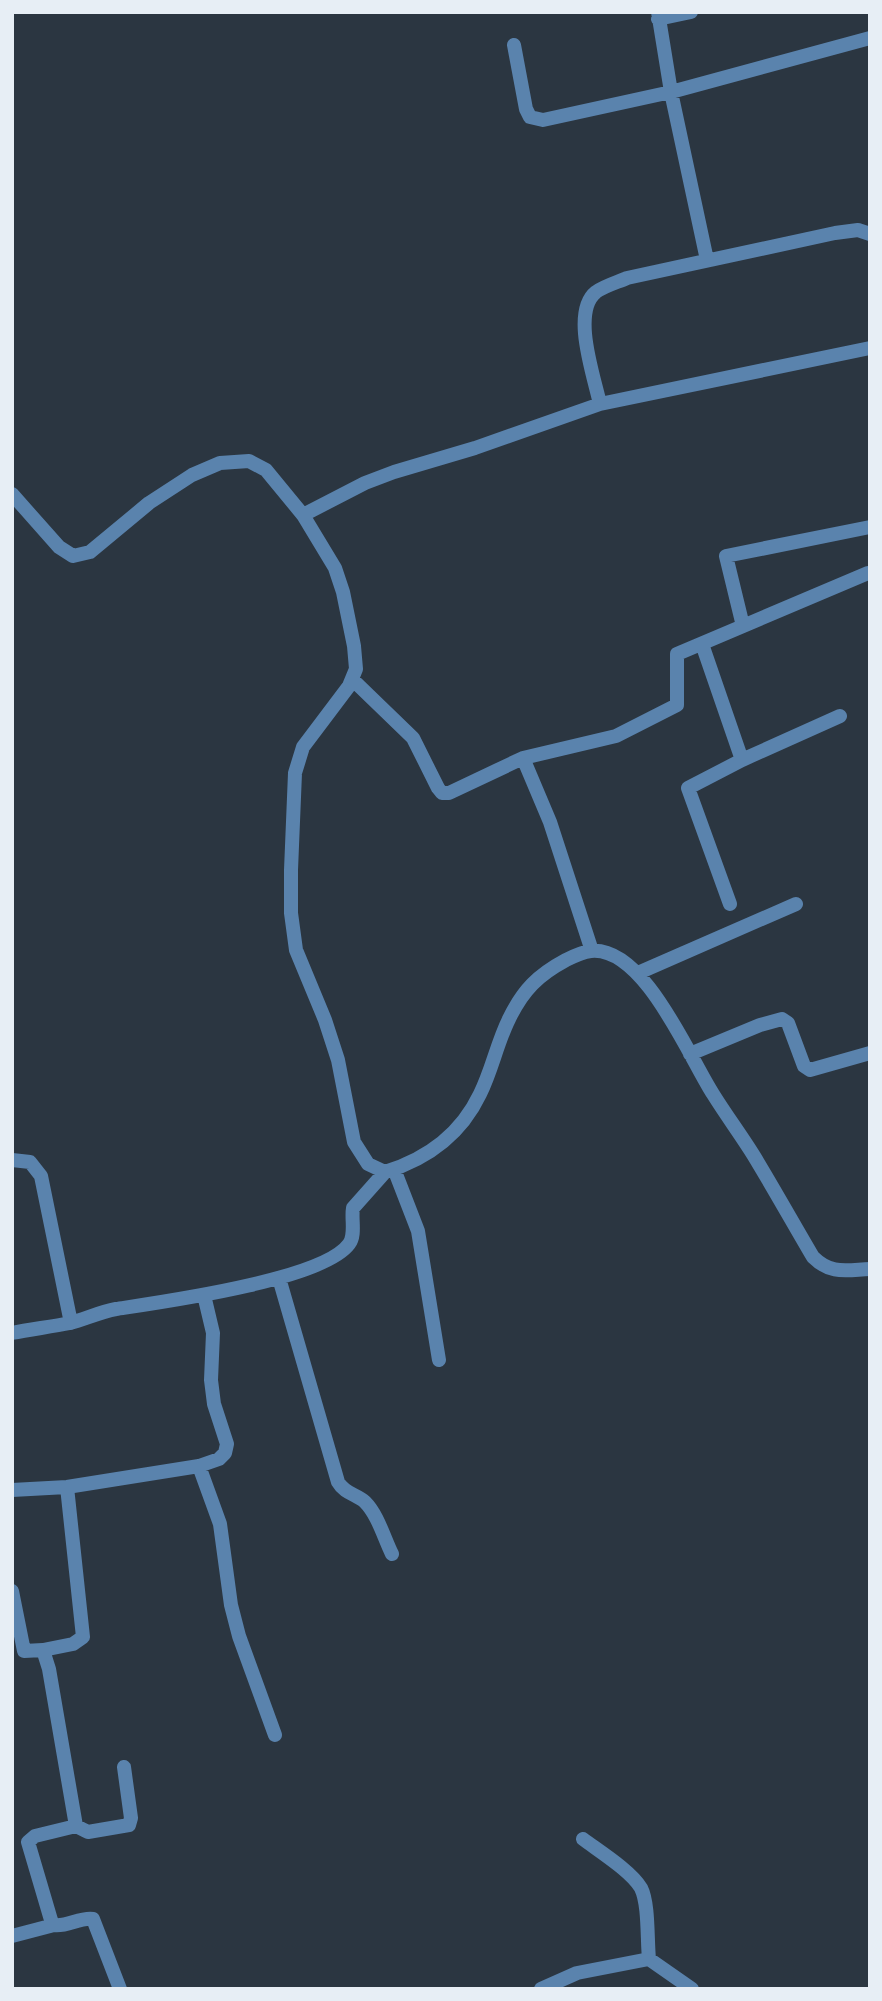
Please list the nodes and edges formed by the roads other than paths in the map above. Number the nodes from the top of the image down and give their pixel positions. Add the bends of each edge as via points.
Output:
1 (691, 12) edge
2 (658, 15) edge
3 (870, 38) edge
4 (514, 45) dead end
5 (671, 92) junction
6 (870, 234) edge
7 (707, 260) junction
8 (870, 348) edge
9 (600, 404) junction
10 (12, 494) edge
11 (303, 515) junction
12 (870, 527) edge
13 (868, 573) dead end
14 (743, 626) junction
15 (702, 644) junction
16 (352, 679) junction
17 (840, 716) dead end
18 (523, 758) junction
19 (743, 760) junction
20 (730, 904) dead end
21 (796, 904) dead end
22 (592, 951) junction
23 (638, 973) junction
24 (690, 1054) junction
25 (870, 1054) edge
26 (12, 1160) edge
27 (390, 1170) junction
28 (870, 1269) edge
29 (279, 1278) junction
30 (204, 1295) junction
31 (71, 1323) junction
32 (12, 1333) edge
33 (439, 1360) dead end
34 (200, 1466) junction
35 (66, 1487) junction
36 (12, 1490) edge
37 (392, 1554) dead end
38 (12, 1591) edge
39 (43, 1650) junction
40 (18, 1651) edge
41 (275, 1735) dead end
42 (124, 1767) dead end
43 (76, 1826) junction
44 (583, 1839) dead end
45 (54, 1925) junction
46 (12, 1936) edge
47 (649, 1959) junction
48 (120, 1989) edge
49 (541, 1989) edge
50 (692, 1989) edge

1 - 2 street
2 - 5 street
3 - 5 street
4 - 5 street via 527,109 537,120
5 - 7 street
6 - 7 street via 858,230 835,233
7 - 9 street via 627,278 597,292 586,305 583,325
8 - 9 street
9 - 11 street via 394,472
10 - 11 street via 59,547 73,556 90,552 149,503 220,463 248,461 266,470
11 - 16 street via 335,568 343,592 354,646
12 - 14 street via 726,556
13 - 14 street
14 - 15 street
15 - 18 street via 677,654 677,705 616,736
15 - 19 street
16 - 18 street via 412,738 442,793
16 - 27 street via 298,759 291,913 298,958 338,1060 354,1142 368,1164
17 - 19 street
18 - 22 street via 550,822
19 - 20 street via 688,788
21 - 23 street
22 - 23 street via 621,960
22 - 27 street via 552,967 529,985 508,1020 480,1094 464,1119 429,1153
23 - 24 street via 663,1004
24 - 25 street via 782,1019 810,1070
24 - 28 street via 813,1257 835,1271
26 - 31 street via 30,1162 41,1176
27 - 29 street via 353,1208 350,1244 329,1259
27 - 33 street via 418,1231
29 - 30 street
29 - 37 street via 338,1482 368,1506
30 - 31 street via 113,1310
30 - 34 street via 213,1333 214,1404 227,1444 219,1459
31 - 32 street
34 - 35 street
34 - 41 street via 220,1524 239,1636
35 - 36 street
35 - 39 street via 83,1637 73,1644
38 - 40 street
39 - 40 street
39 - 43 street
42 - 43 street via 129,1825 88,1832
43 - 45 street via 28,1842
44 - 47 street via 640,1888
45 - 46 street
45 - 48 street via 93,1919
47 - 49 street via 577,1973
47 - 50 street

